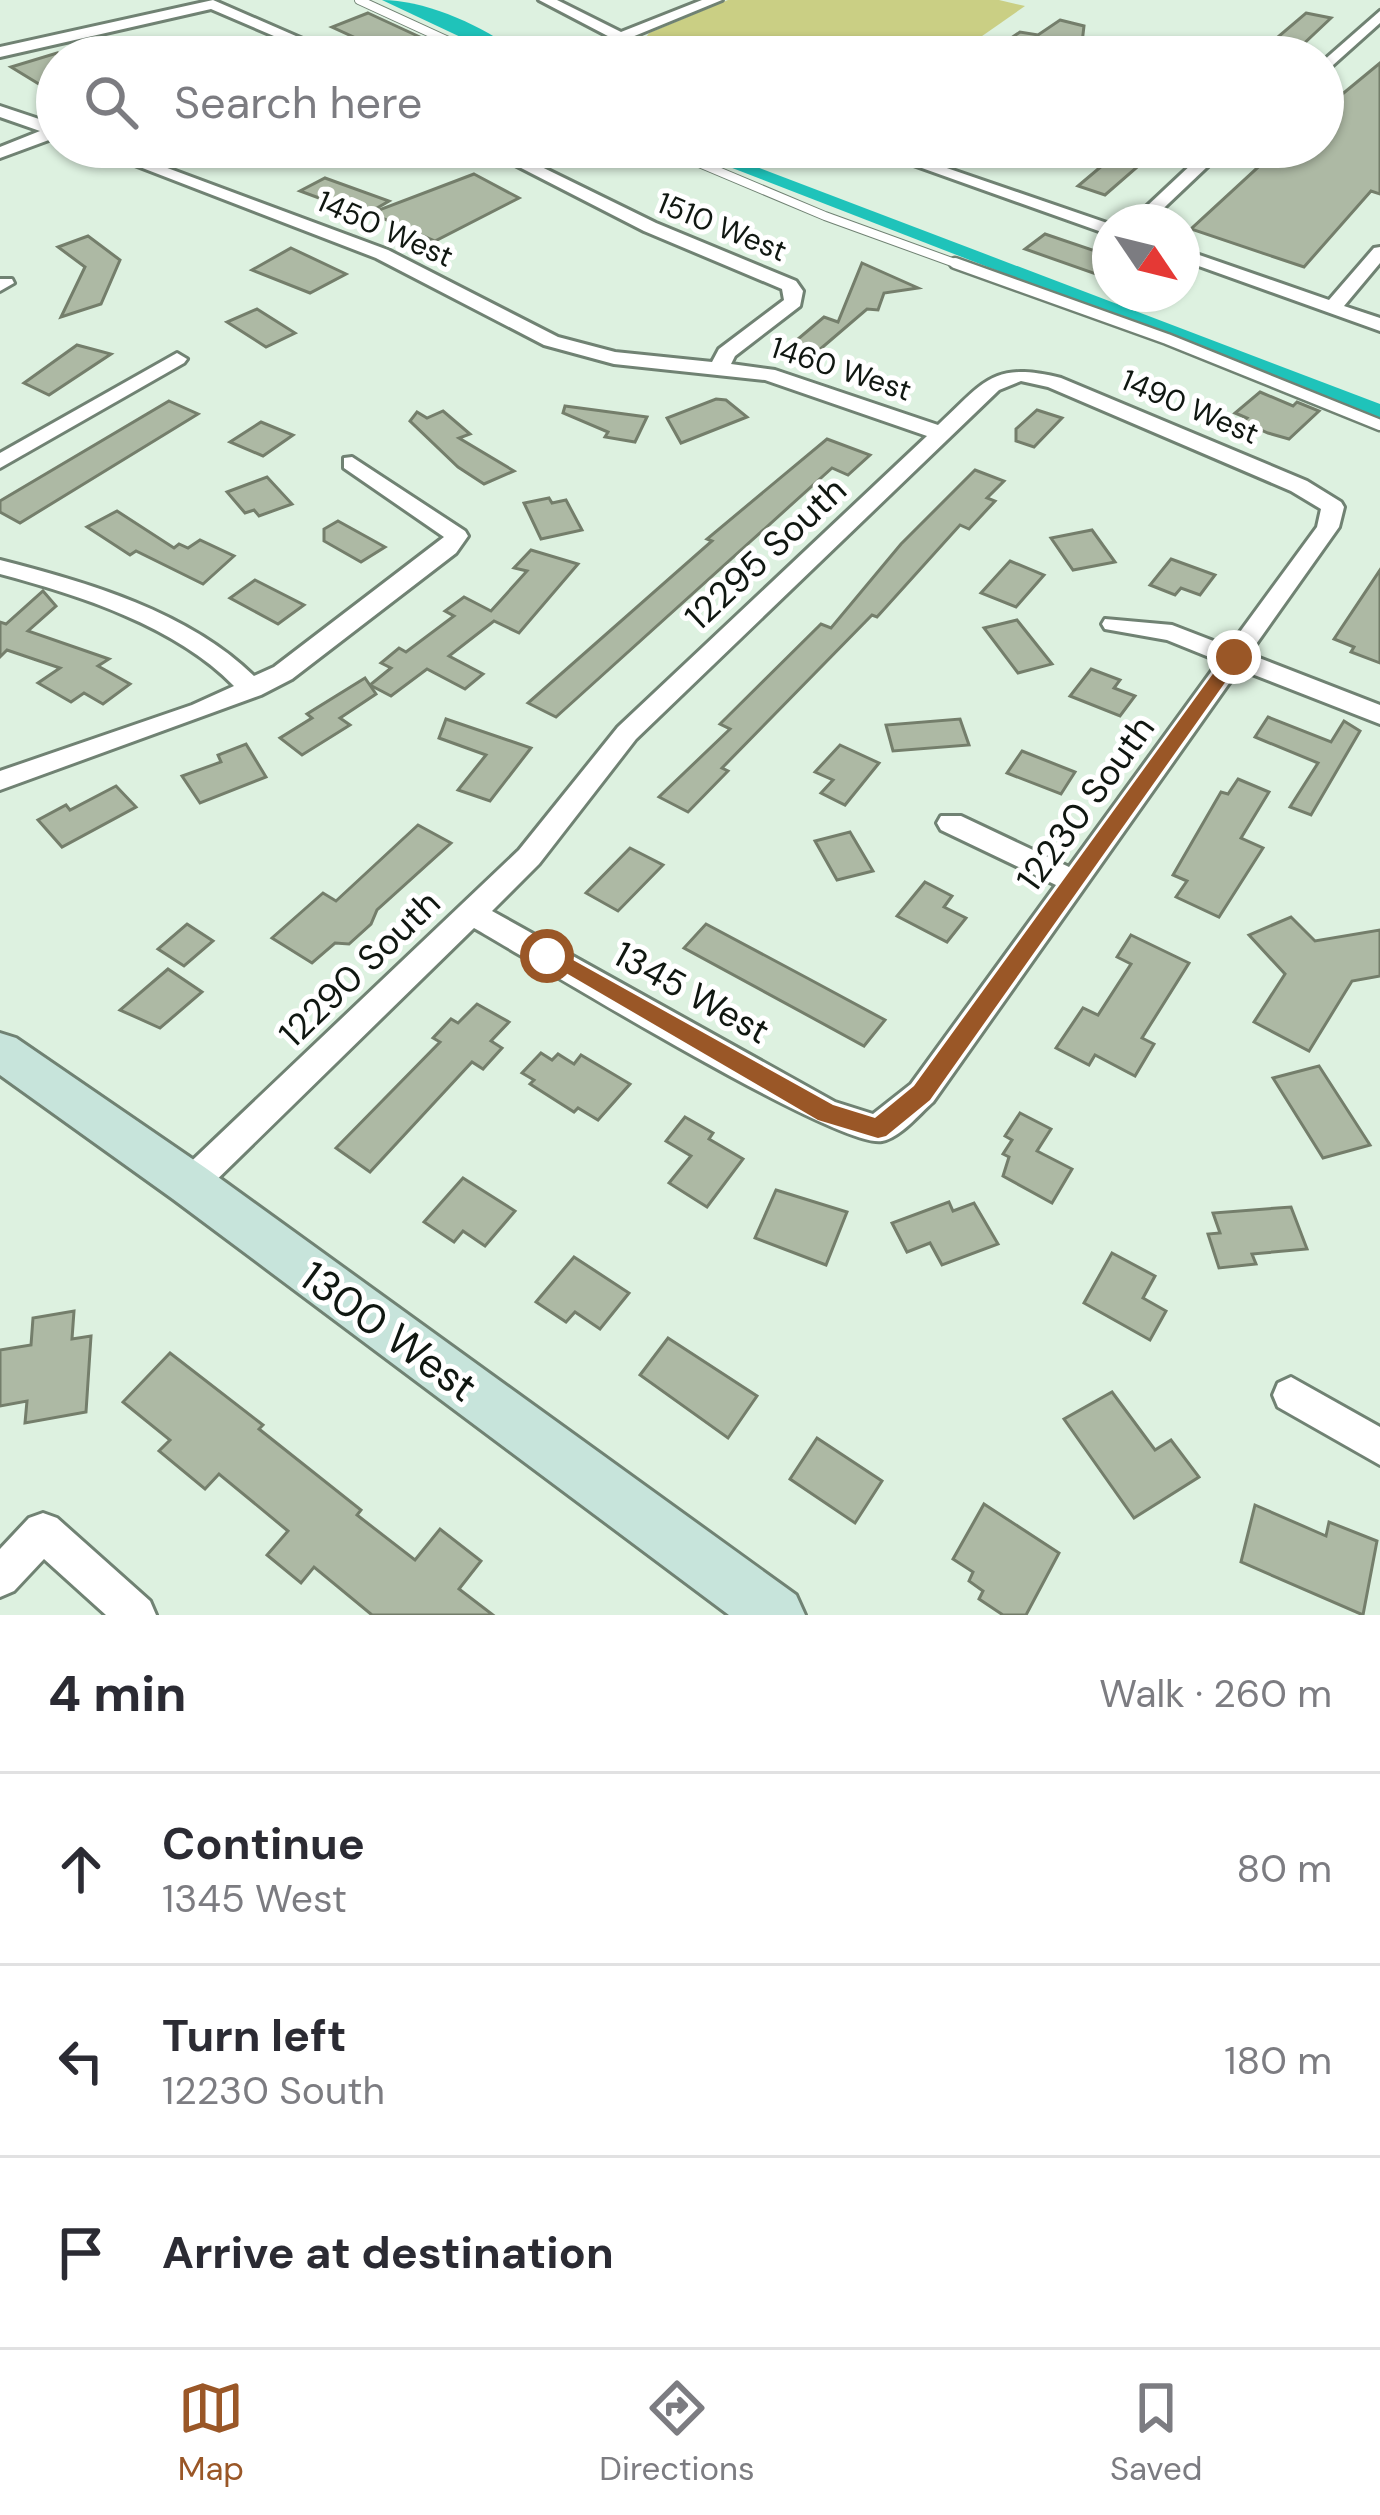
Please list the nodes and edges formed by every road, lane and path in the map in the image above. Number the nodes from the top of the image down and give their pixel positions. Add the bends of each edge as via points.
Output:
1 (358, 0) edge
2 (546, 0) edge
3 (715, 0) edge
4 (1380, 15) edge
5 (20, 26) dead end
6 (65, 36) edge
7 (287, 36) edge
8 (437, 36) edge
9 (618, 36) edge
10 (623, 36) edge
11 (36, 41) edge
12 (36, 42) edge
13 (1344, 49) edge
14 (0, 52) edge
15 (0, 111) edge
16 (36, 124) edge
17 (36, 139) edge
18 (0, 153) edge
19 (152, 168) edge
20 (531, 168) edge
21 (711, 168) edge
22 (931, 168) edge
23 (1197, 168) edge
24 (1158, 204) edge
25 (1092, 224) edge
26 (1380, 252) edge
27 (1200, 260) edge
28 (1332, 308) junction
29 (1380, 326) edge
30 (177, 359) dead end
31 (720, 366) junction
32 (1019, 374) joint
33 (1380, 425) edge
34 (943, 434) junction
35 (0, 462) edge
36 (352, 463) dead end
37 (1333, 506) joint
38 (0, 567) edge
39 (1114, 624) dead end
40 (1234, 657) junction
41 (252, 689) junction
42 (1380, 715) edge
43 (0, 781) edge
44 (575, 801) joint
45 (950, 823) dead end
46 (1074, 881) junction
47 (472, 914) junction
48 (0, 1051) edge
49 (878, 1129) joint
50 (190, 1184) junction
51 (1291, 1395) dead end
52 (1380, 1447) edge
53 (0, 1577) edge
54 (136, 1615) edge
55 (776, 1615) edge

1 - 8 lane
2 - 9 street
3 - 10 street
4 - 13 street
5 - 11 street
6 - 7 street via 212,4
12 - 14 street
15 - 16 street
17 - 18 street
19 - 31 street, 1450 West via 382,254 551,341 647,372
20 - 31 street, 1510 West via 794,291 793,302
21 - 33 lane
22 - 25 street
23 - 24 street
26 - 28 street
27 - 28 street
28 - 29 street
30 - 35 street
31 - 34 street, 1460 West via 792,380
32 - 34 street, 12295 South via 992,386
32 - 37 street, 1490 West via 1054,382
34 - 44 street, 12295 South via 627,733
36 - 41 street via 457,536 310,656
37 - 40 street, 12230 South via 1328,527
38 - 41 street via 101,597 237,669
39 - 40 street via 1172,633
40 - 42 street
40 - 46 street, 12230 South
41 - 43 street
44 - 47 street, 12290 South
45 - 46 street
46 - 49 street, 12230 South via 922,1093
47 - 49 street, 1345 West via 826,1113
47 - 50 street, 12290 South
48 - 50 street, 1300 West
50 - 55 street, 1300 West
51 - 52 street
53 - 54 street via 43,1532

